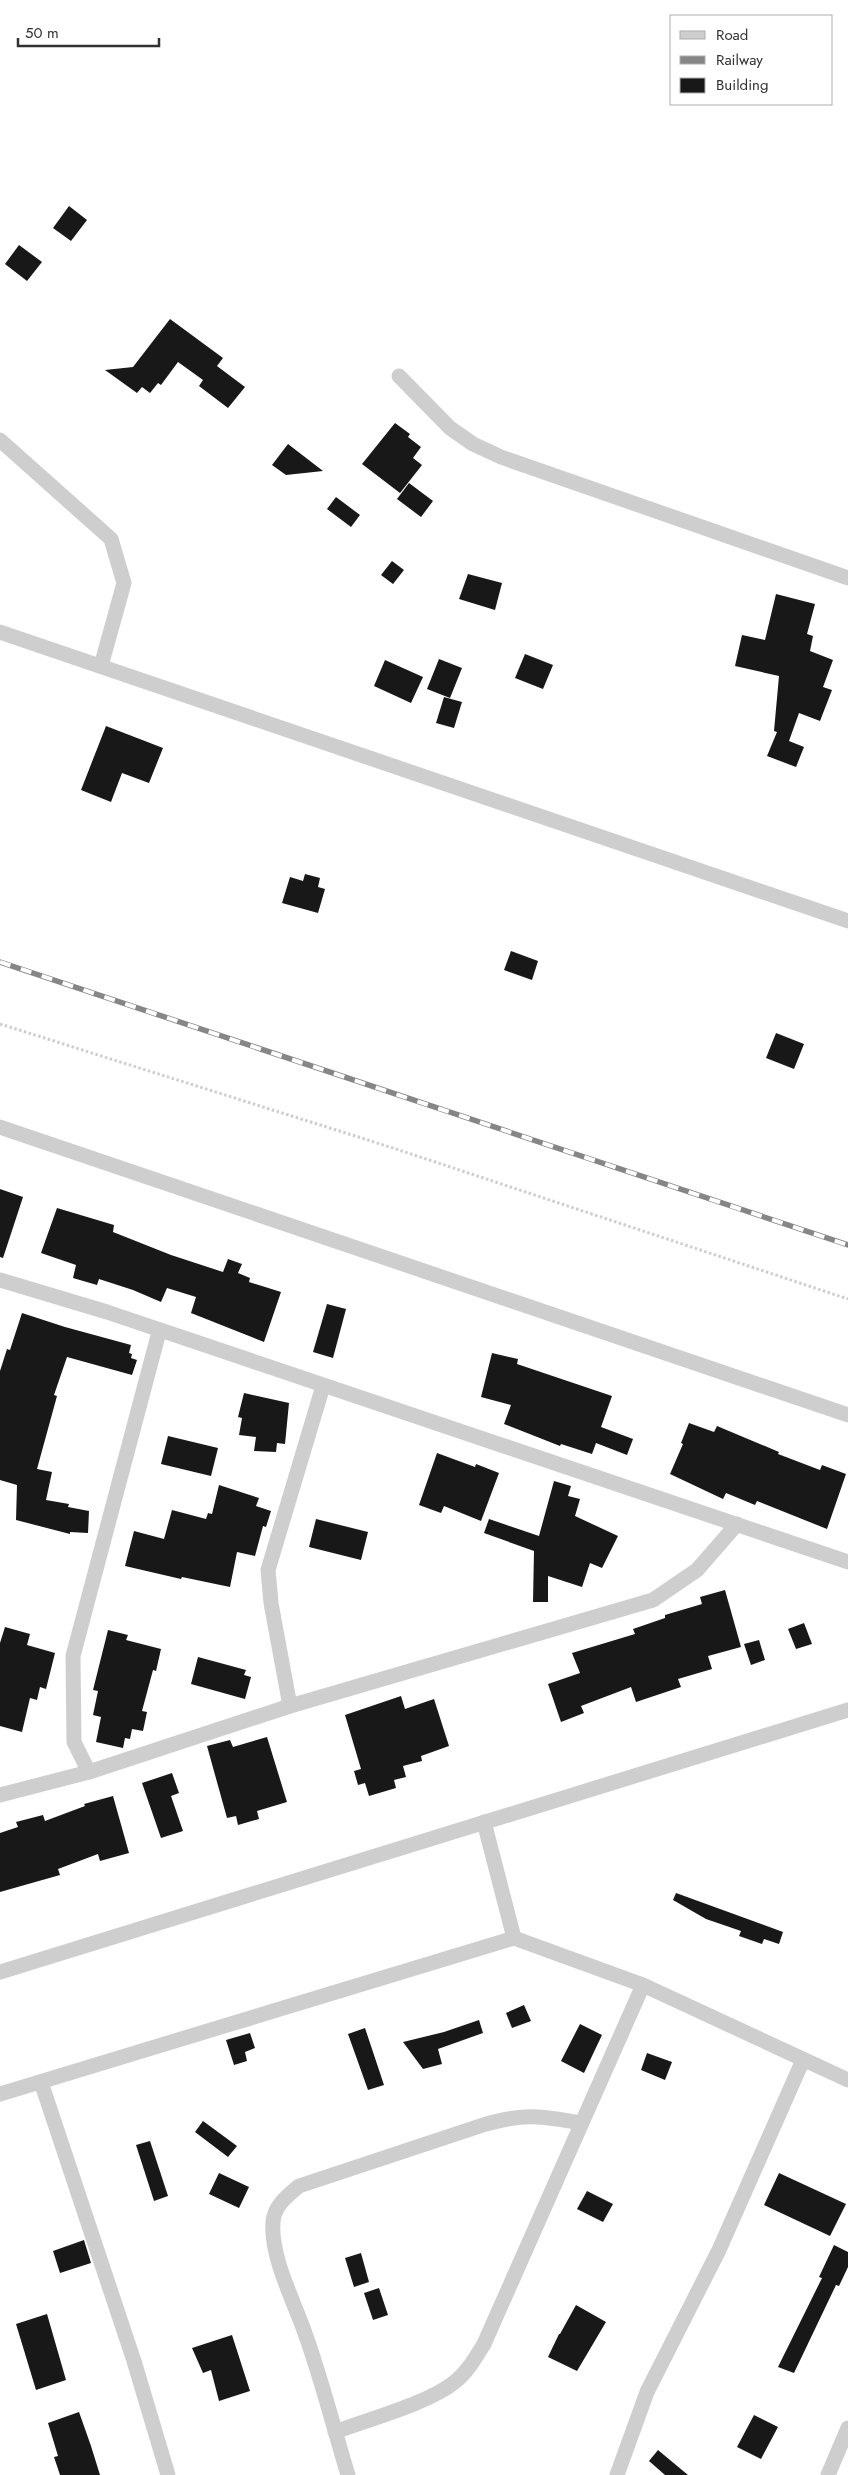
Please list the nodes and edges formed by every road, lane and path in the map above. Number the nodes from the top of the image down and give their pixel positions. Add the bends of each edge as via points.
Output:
1 (399, 376) dead end
2 (0, 440) edge
3 (848, 578) edge
4 (0, 632) edge
5 (101, 666) junction
6 (848, 921) edge
7 (0, 1024) edge
8 (0, 1127) edge
9 (0, 1280) edge
10 (848, 1300) edge
11 (159, 1332) junction
12 (324, 1386) junction
13 (848, 1415) edge
14 (737, 1524) junction
15 (848, 1562) edge
16 (290, 1706) junction
17 (848, 1710) edge
18 (89, 1772) junction
19 (0, 1796) edge
20 (484, 1822) junction
21 (514, 1938) junction
22 (0, 1972) edge
23 (643, 1986) junction
24 (803, 2060) junction
25 (848, 2080) edge
26 (41, 2082) junction
27 (0, 2094) edge
28 (581, 2123) junction
29 (848, 2428) edge
30 (335, 2432) junction
31 (168, 2475) edge
32 (348, 2475) edge
33 (617, 2475) edge
34 (828, 2475) edge

1 - 3 street via 450,428 473,444 501,457
2 - 5 street via 111,539 124,583
4 - 5 street
5 - 6 street
7 - 10 path via 390,1147
8 - 13 street
9 - 11 street via 107,1312
11 - 12 street
11 - 18 street via 73,1656 74,1742
12 - 14 street
12 - 16 street via 268,1570
14 - 15 street
14 - 16 street via 697,1570 653,1600
16 - 18 street
17 - 20 street
18 - 19 street
20 - 21 street
20 - 22 street
21 - 23 street
21 - 26 street
23 - 24 street
23 - 28 street
24 - 25 street
24 - 33 street via 718,2250 647,2392
26 - 27 street
26 - 31 street via 131,2352
28 - 30 street via 484,2344 473,2362 456,2381 436,2394
28 - 30 street via 537,2115 510,2117 299,2186 278,2206 273,2236
29 - 34 street
30 - 32 street

